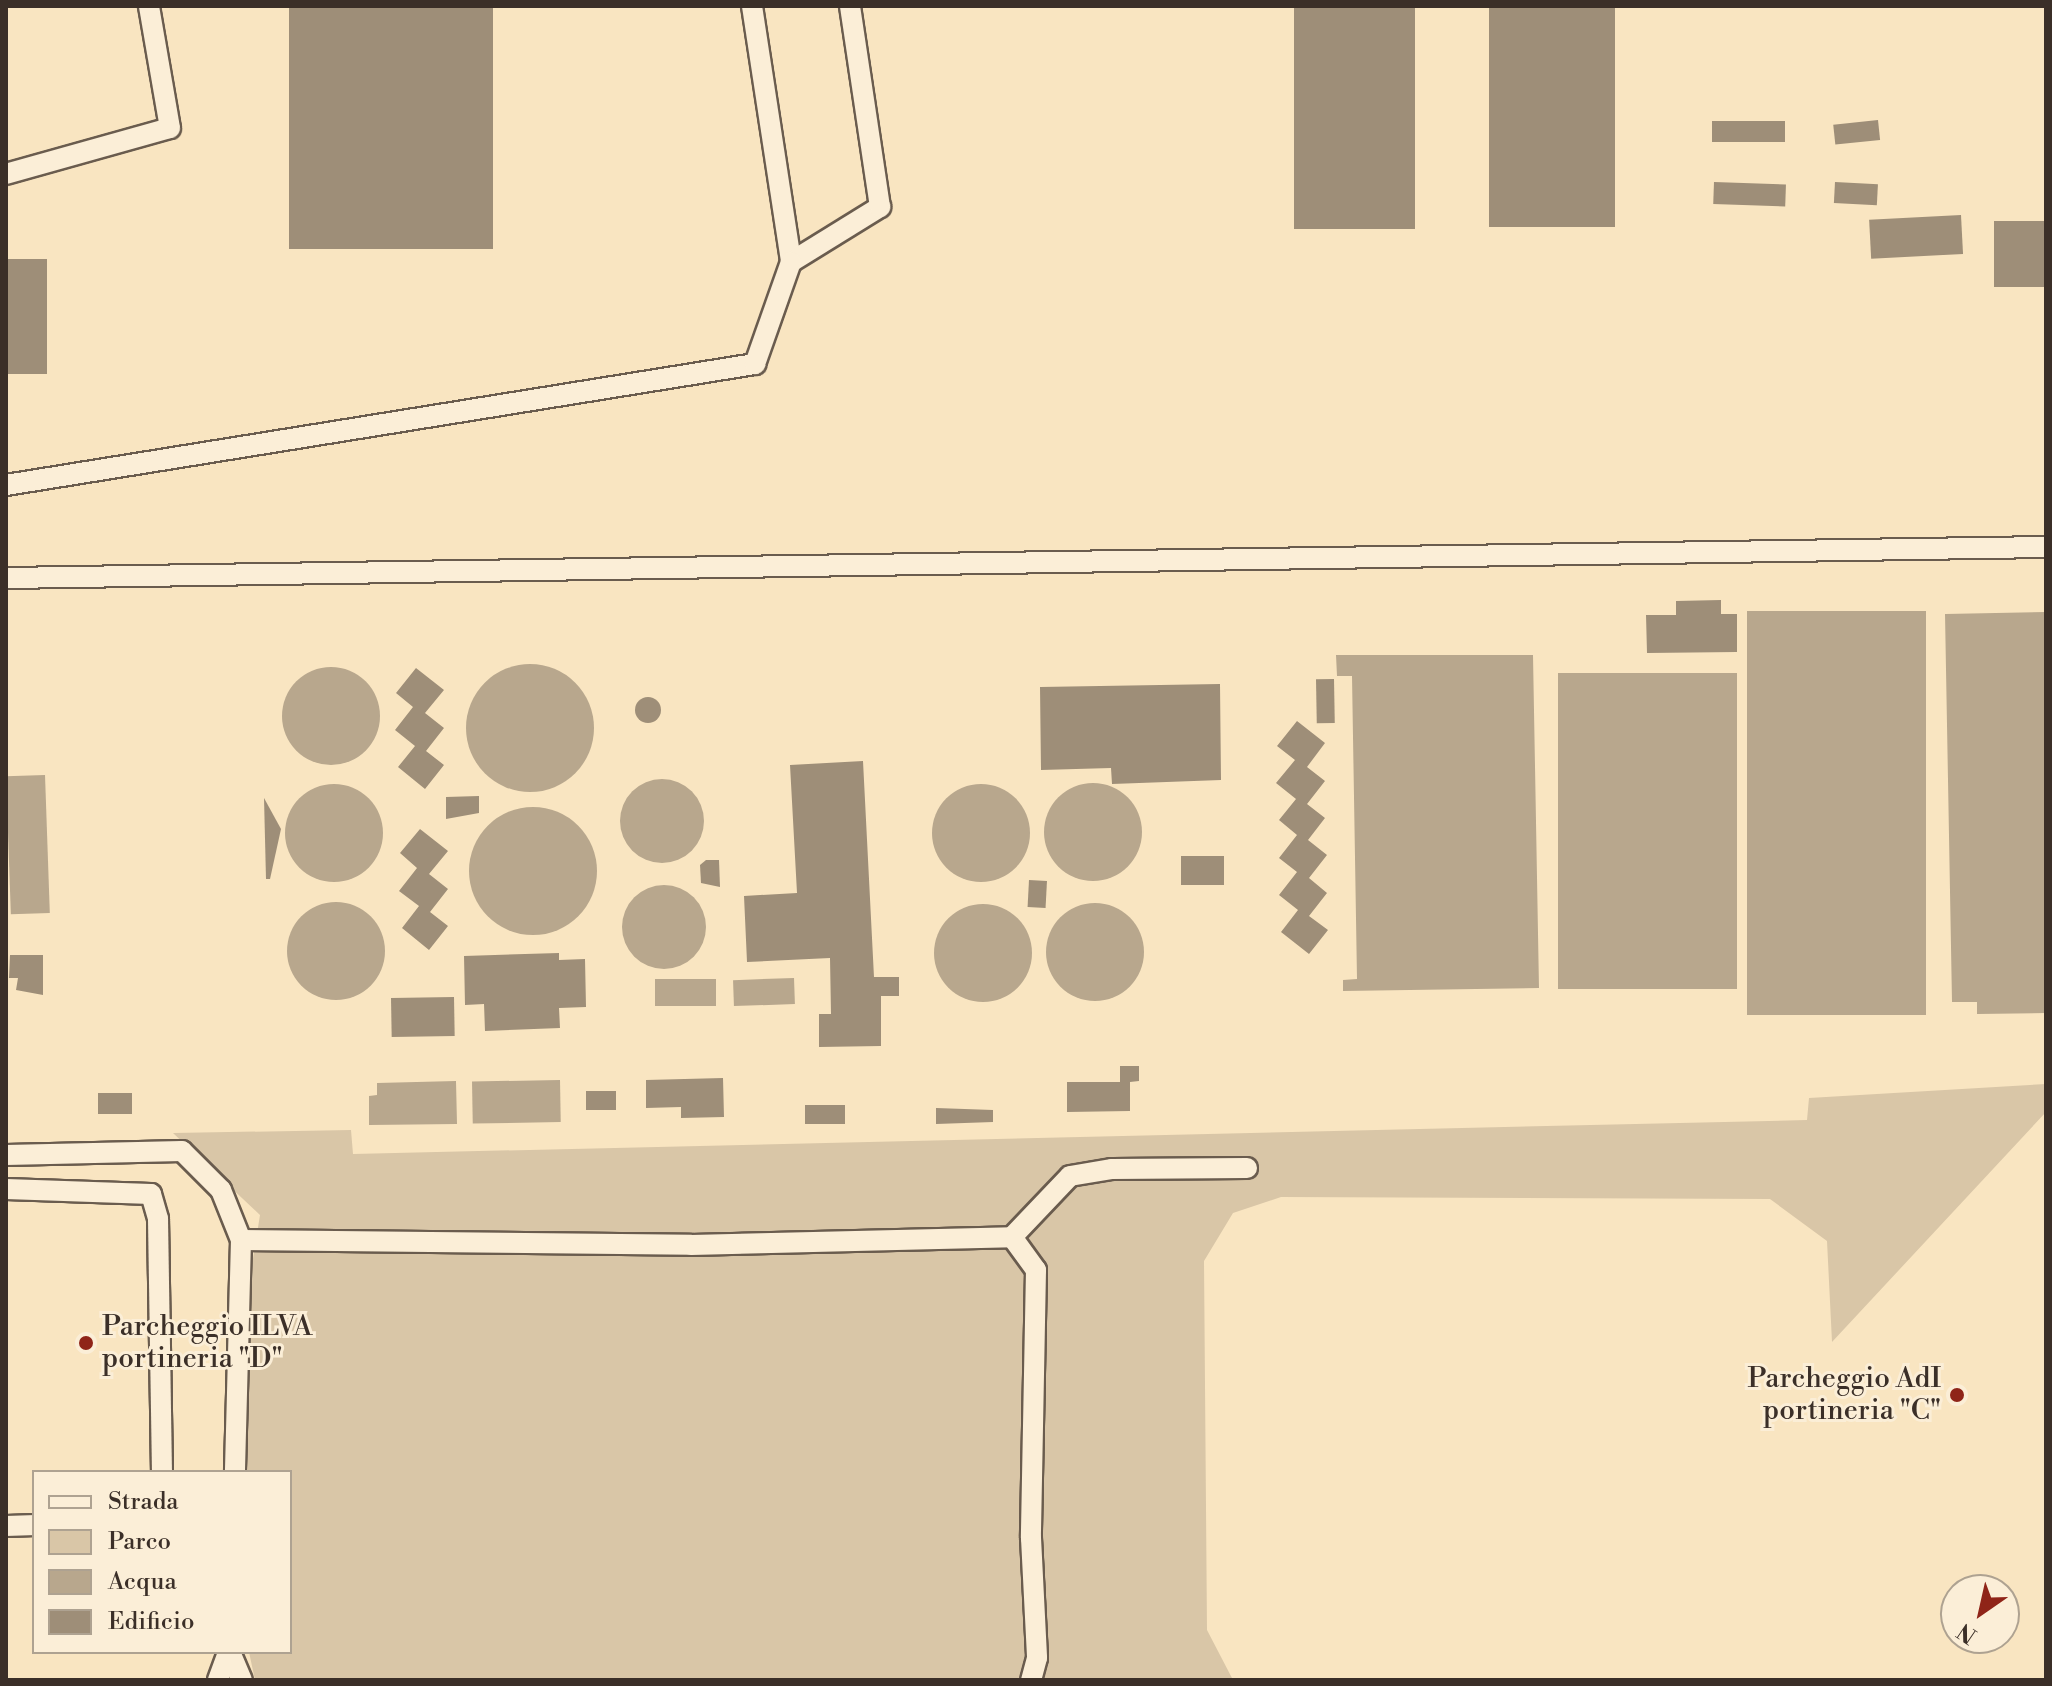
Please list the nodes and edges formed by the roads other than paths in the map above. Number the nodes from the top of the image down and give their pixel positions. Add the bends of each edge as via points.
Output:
1 (149, 6) edge
2 (752, 6) edge
3 (850, 6) edge
4 (6, 174) edge
5 (791, 262) junction
6 (6, 485) edge
7 (2046, 547) edge
8 (6, 578) edge
9 (6, 1155) edge
10 (1247, 1168) dead end
11 (6, 1189) edge
12 (1012, 1237) junction
13 (241, 1240) junction
14 (162, 1470) edge
15 (235, 1470) edge
16 (32, 1525) edge
17 (6, 1526) edge
18 (228, 1654) edge
19 (230, 1654) edge
20 (1037, 1658) junction
21 (218, 1680) edge
22 (242, 1680) edge
23 (1031, 1680) edge
24 (1046, 1680) edge

1 - 4 lane via 170,128
2 - 5 lane
3 - 5 lane via 880,207
5 - 6 lane via 755,364
7 - 8 lane
9 - 13 lane via 182,1151 221,1190
10 - 12 lane via 1112,1169 1070,1176
11 - 14 lane via 151,1194 158,1219
12 - 13 lane via 691,1245
12 - 20 lane via 1036,1270 1031,1538
13 - 15 lane
16 - 17 lane
18 - 21 lane
19 - 22 lane
20 - 23 lane
20 - 24 lane

